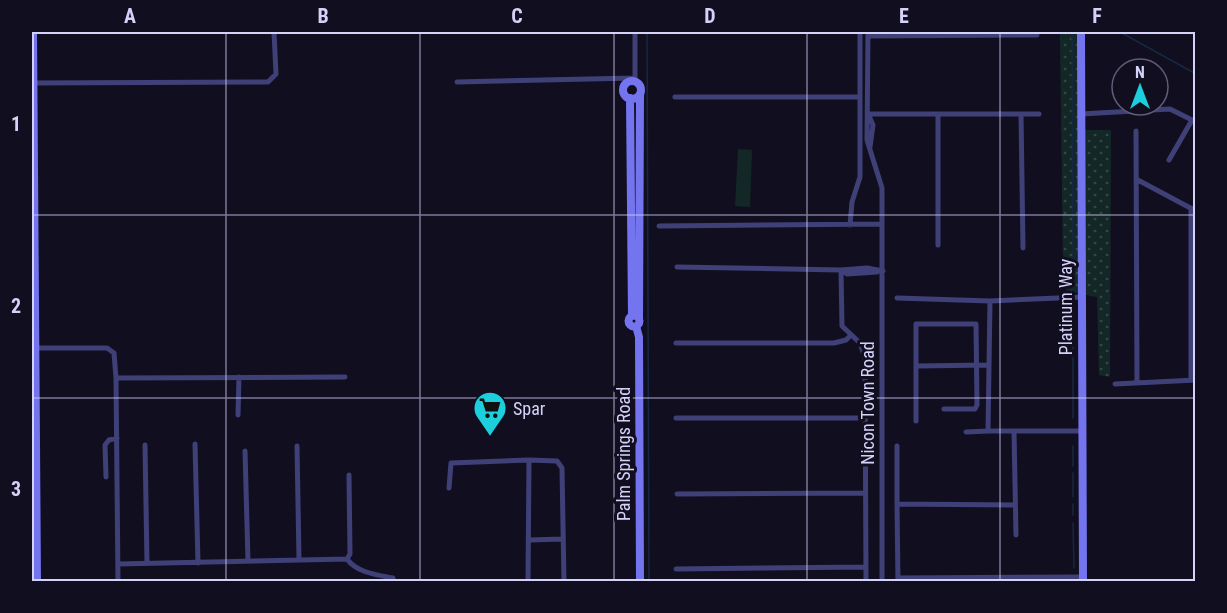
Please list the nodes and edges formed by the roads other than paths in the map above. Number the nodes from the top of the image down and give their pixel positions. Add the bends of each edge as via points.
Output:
1 (33, 32) edge
2 (274, 32) edge
3 (635, 32) edge
4 (860, 32) edge
5 (1081, 32) edge
6 (868, 34) edge
7 (1037, 35) dead end
8 (635, 80) junction
9 (457, 82) dead end
10 (34, 83) junction
11 (640, 94) junction
12 (675, 97) dead end
13 (860, 97) junction
14 (630, 98) junction
15 (868, 114) junction
16 (938, 114) junction
17 (1021, 114) junction
18 (1039, 114) dead end
19 (1082, 114) junction
20 (1194, 121) edge
21 (33, 126) edge
22 (1136, 131) dead end
23 (1169, 160) dead end
24 (33, 170) edge
25 (1136, 179) junction
26 (1193, 210) edge
27 (882, 224) junction
28 (850, 225) junction
29 (659, 226) dead end
30 (938, 245) dead end
31 (33, 246) edge
32 (1023, 248) dead end
33 (677, 267) dead end
34 (841, 270) junction
35 (883, 271) junction
36 (1082, 297) junction
37 (897, 298) dead end
38 (990, 301) junction
39 (33, 308) edge
40 (636, 320) junction
41 (1193, 326) edge
42 (851, 334) junction
43 (676, 343) dead end
44 (35, 348) junction
45 (989, 365) junction
46 (916, 366) junction
47 (977, 366) junction
48 (345, 377) dead end
49 (116, 378) junction
50 (239, 378) junction
51 (1193, 380) edge
52 (1137, 383) junction
53 (1115, 384) dead end
54 (944, 409) dead end
55 (238, 415) dead end
56 (676, 418) dead end
57 (865, 418) junction
58 (916, 421) dead end
59 (1014, 431) junction
60 (1082, 431) junction
61 (966, 432) dead end
62 (988, 432) junction
63 (117, 438) junction
64 (195, 444) dead end
65 (145, 445) dead end
66 (297, 446) dead end
67 (897, 446) dead end
68 (34, 448) edge
69 (245, 451) dead end
70 (529, 460) junction
71 (348, 475) dead end
72 (106, 477) dead end
73 (449, 488) dead end
74 (865, 493) junction
75 (677, 494) dead end
76 (897, 504) junction
77 (1015, 505) junction
78 (1016, 535) dead end
79 (563, 539) junction
80 (529, 540) junction
81 (347, 559) junction
82 (299, 560) junction
83 (248, 561) junction
84 (147, 563) junction
85 (198, 563) junction
86 (118, 564) junction
87 (866, 567) junction
88 (676, 569) dead end
89 (1083, 579) edge
90 (898, 580) edge
91 (957, 580) edge
92 (37, 582) edge
93 (118, 582) edge
94 (393, 582) edge
95 (528, 582) edge
96 (564, 582) edge
97 (640, 582) edge
98 (866, 582) edge
99 (882, 582) edge

1 - 10 street
2 - 10 street via 276,74 268,82
3 - 8 street
4 - 13 street
5 - 19 street, Platinum Way
6 - 7 street
6 - 15 street, Nicon Town Road
8 - 9 street
8 - 11 street
8 - 14 street via 624,87
10 - 21 street
11 - 14 street
11 - 40 street
12 - 13 street
13 - 28 street via 860,177
14 - 40 street
15 - 16 street
15 - 27 street, Nicon Town Road via 867,140 882,188
16 - 17 street
16 - 30 street
17 - 18 street
17 - 32 street
19 - 20 street via 1170,109
19 - 36 street, Platinum Way
20 - 23 street
21 - 24 street
22 - 25 street
24 - 31 street
25 - 26 street
25 - 52 street
26 - 41 street
27 - 28 street
27 - 35 street, Nicon Town Road
28 - 29 street
31 - 39 street
33 - 34 street
34 - 35 street
34 - 42 street via 840,321
35 - 99 street, Nicon Town Road
36 - 38 street
36 - 60 street, Platinum Way
37 - 38 street
38 - 45 street
39 - 44 street
40 - 97 street, Palm Springs Road
41 - 51 street
42 - 43 street via 834,343
42 - 57 street via 865,358
44 - 49 street via 111,350
44 - 68 street
45 - 47 street
45 - 62 street
46 - 47 street
46 - 47 street via 916,324 976,324
46 - 58 street
47 - 54 street via 975,409
48 - 50 street
49 - 50 street
49 - 63 street
50 - 55 street
51 - 52 street
52 - 53 street
56 - 57 street
57 - 74 street
59 - 60 street
59 - 62 street
59 - 77 street
60 - 89 street, Platinum Way
61 - 62 street
63 - 72 street via 105,446
63 - 86 street
64 - 85 street
65 - 84 street
66 - 82 street
67 - 76 street
68 - 92 street
69 - 83 street
70 - 73 street via 450,463
70 - 79 street via 560,463
70 - 80 street
71 - 81 street
74 - 75 street
74 - 87 street
76 - 77 street
76 - 90 street
77 - 78 street
79 - 80 street
79 - 96 street
80 - 95 street
81 - 82 street
81 - 94 street via 354,566 393,578
82 - 83 street
83 - 85 street
84 - 85 street
84 - 86 street
86 - 93 street
87 - 88 street
87 - 98 street
89 - 91 street
90 - 91 street

